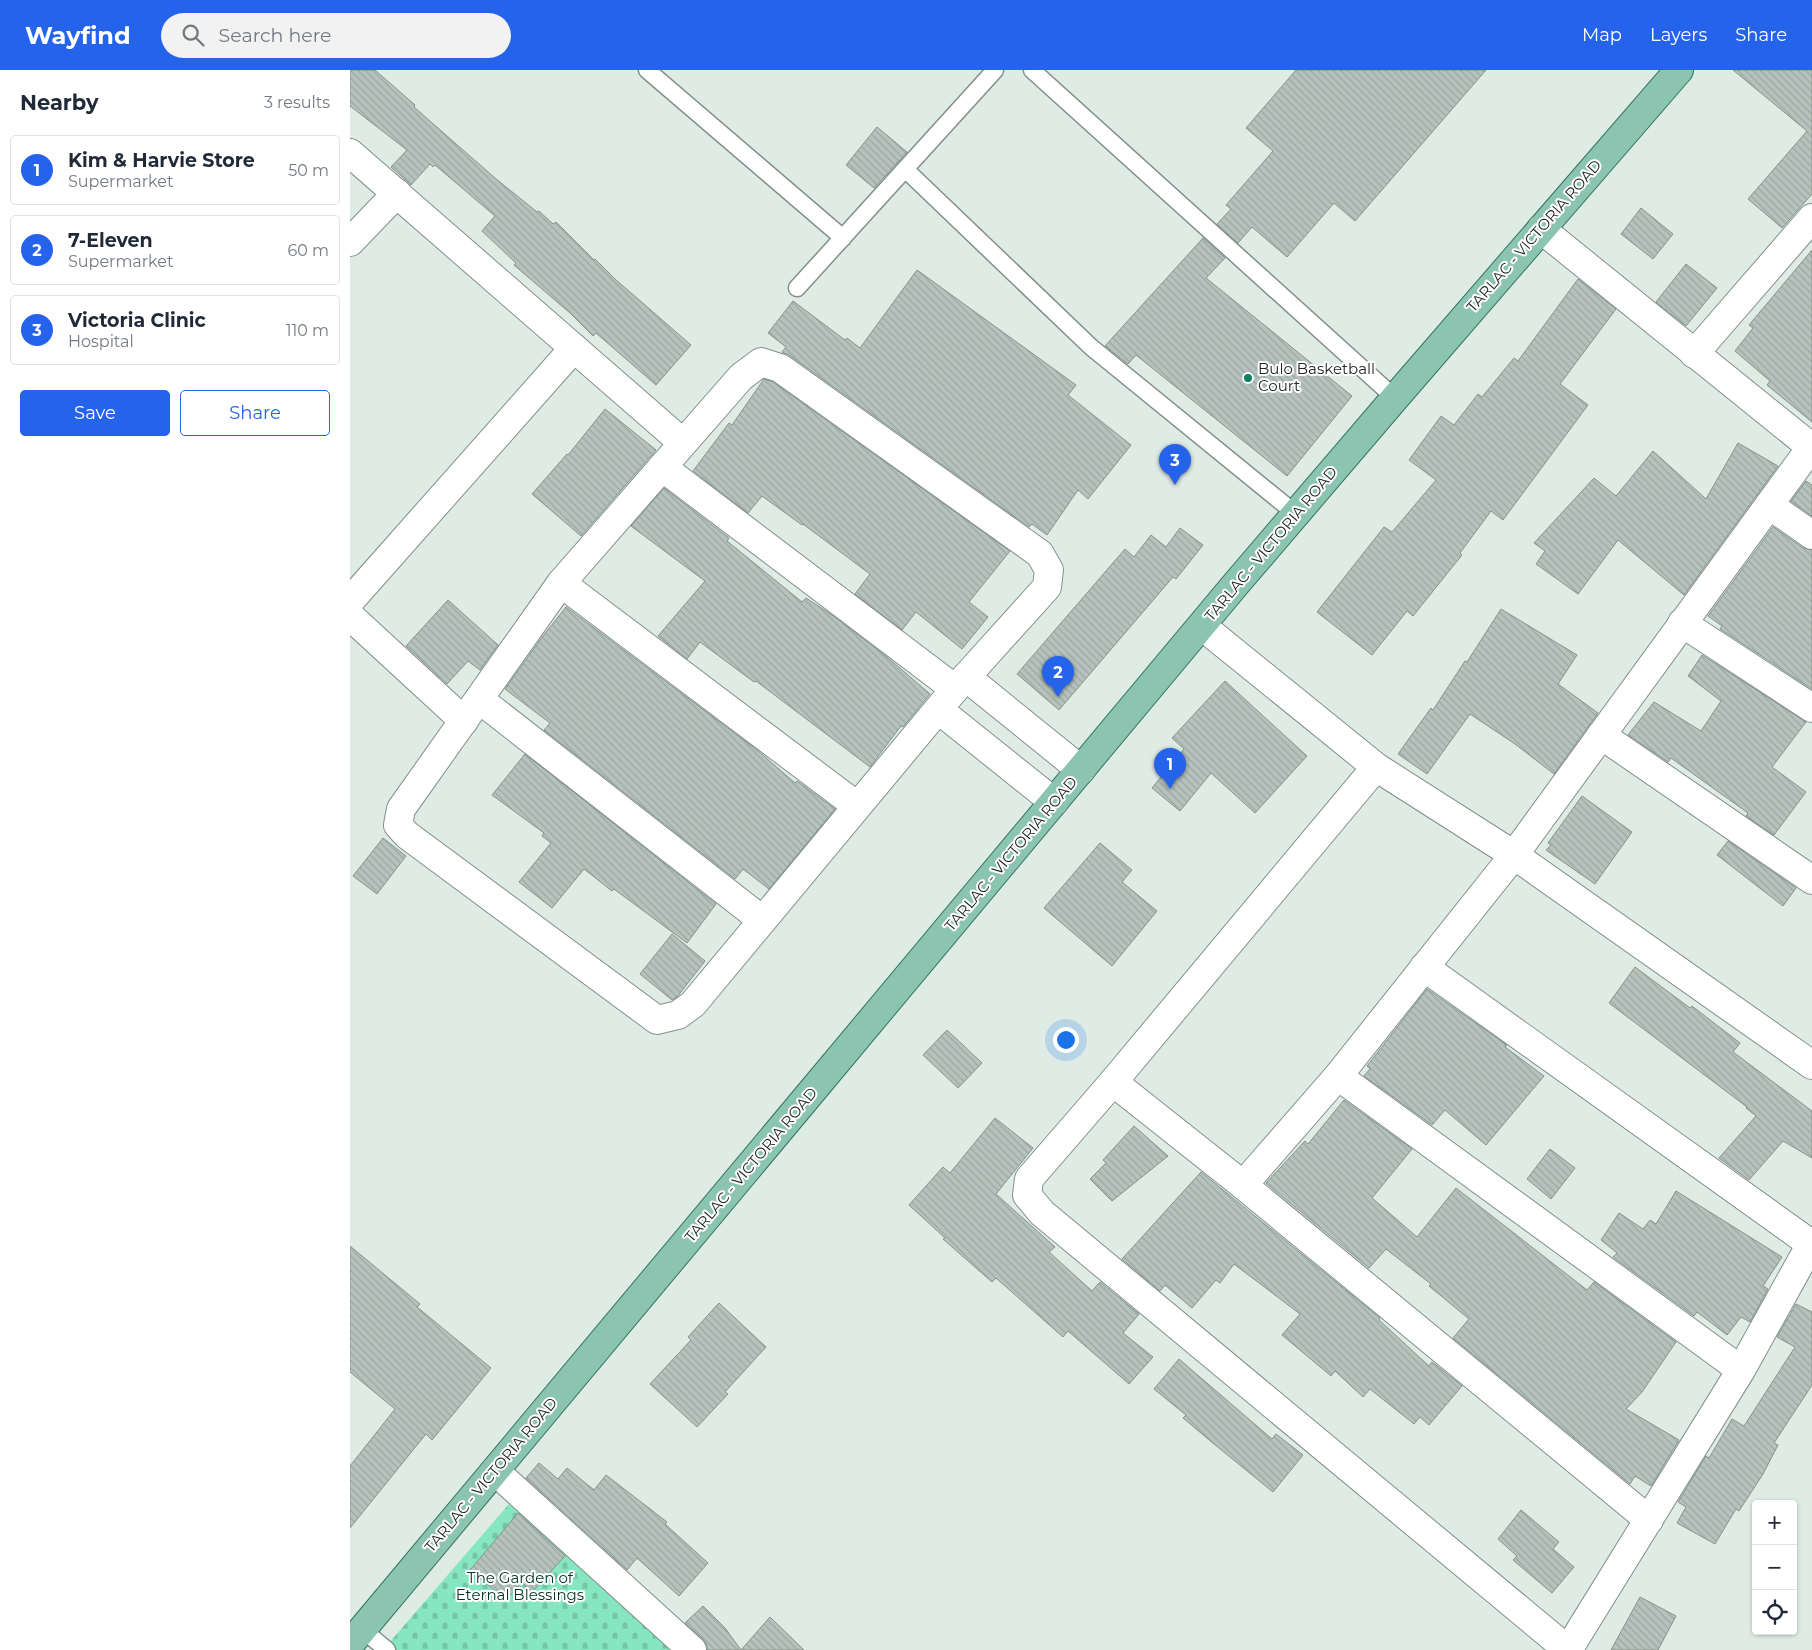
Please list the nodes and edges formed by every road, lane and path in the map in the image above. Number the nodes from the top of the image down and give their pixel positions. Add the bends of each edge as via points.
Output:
1 (647, 70) edge
2 (995, 70) edge
3 (1032, 70) edge
4 (1679, 70) edge
5 (350, 153) edge
6 (904, 169) junction
7 (397, 193) junction
8 (1812, 218) edge
9 (1540, 229) junction
10 (843, 238) junction
11 (350, 242) edge
12 (797, 288) dead end
13 (574, 348) junction
14 (1694, 354) junction
15 (1395, 398) junction
16 (683, 443) junction
17 (1811, 447) edge
18 (662, 467) junction
19 (1769, 504) junction
20 (1296, 514) junction
21 (1812, 535) edge
22 (561, 583) junction
23 (350, 601) edge
24 (350, 616) edge
25 (1682, 622) junction
26 (1202, 626) junction
27 (953, 692) junction
28 (480, 698) junction
29 (1812, 708) edge
30 (464, 721) junction
31 (1601, 736) junction
32 (1376, 768) junction
33 (1082, 770) junction
34 (1054, 802) junction
35 (857, 806) junction
36 (1514, 855) junction
37 (1812, 880) edge
38 (762, 920) junction
39 (1424, 967) junction
40 (1812, 1065) edge
41 (1338, 1076) junction
42 (1113, 1082) junction
43 (1243, 1185) junction
44 (1811, 1243) edge
45 (1741, 1370) junction
46 (495, 1471) junction
47 (1650, 1520) junction
48 (354, 1630) edge
49 (387, 1650) edge
50 (692, 1650) edge
51 (1568, 1650) edge

1 - 10 lane
2 - 6 lane
3 - 15 lane
4 - 9 main road, TARLAC - VICTORIA ROAD
5 - 7 street
6 - 10 lane
6 - 20 lane via 1091,347
7 - 11 street
7 - 13 street
8 - 14 street
9 - 14 street
9 - 15 main road, TARLAC - VICTORIA ROAD
10 - 12 lane
13 - 16 street
13 - 23 street
14 - 17 street
15 - 20 main road, TARLAC - VICTORIA ROAD
16 - 18 street
16 - 27 street via 741,377 761,362 780,368 1040,554 1049,570 1048,587
17 - 19 street
18 - 22 street
18 - 27 street
19 - 21 street
19 - 25 street
20 - 26 main road, TARLAC - VICTORIA ROAD
22 - 28 street
22 - 35 street
24 - 30 street
25 - 29 street
25 - 31 street
26 - 32 street
26 - 33 main road, TARLAC - VICTORIA ROAD
27 - 33 street
27 - 34 street
27 - 35 street
28 - 30 street
28 - 38 street
30 - 38 street via 401,809 398,825 407,835 657,1020 678,1015 693,1004
31 - 36 street
31 - 37 street
32 - 36 street
32 - 42 street
33 - 34 main road, TARLAC - VICTORIA ROAD
34 - 46 main road, TARLAC - VICTORIA ROAD
35 - 38 street
36 - 39 street
36 - 40 street
39 - 41 street
39 - 44 street
41 - 43 street
41 - 45 street
42 - 43 street
42 - 51 street via 1028,1179 1027,1195 1042,1213
43 - 47 street
44 - 45 street
45 - 47 street
46 - 48 main road, TARLAC - VICTORIA ROAD
46 - 50 street
47 - 51 street
48 - 49 lane

